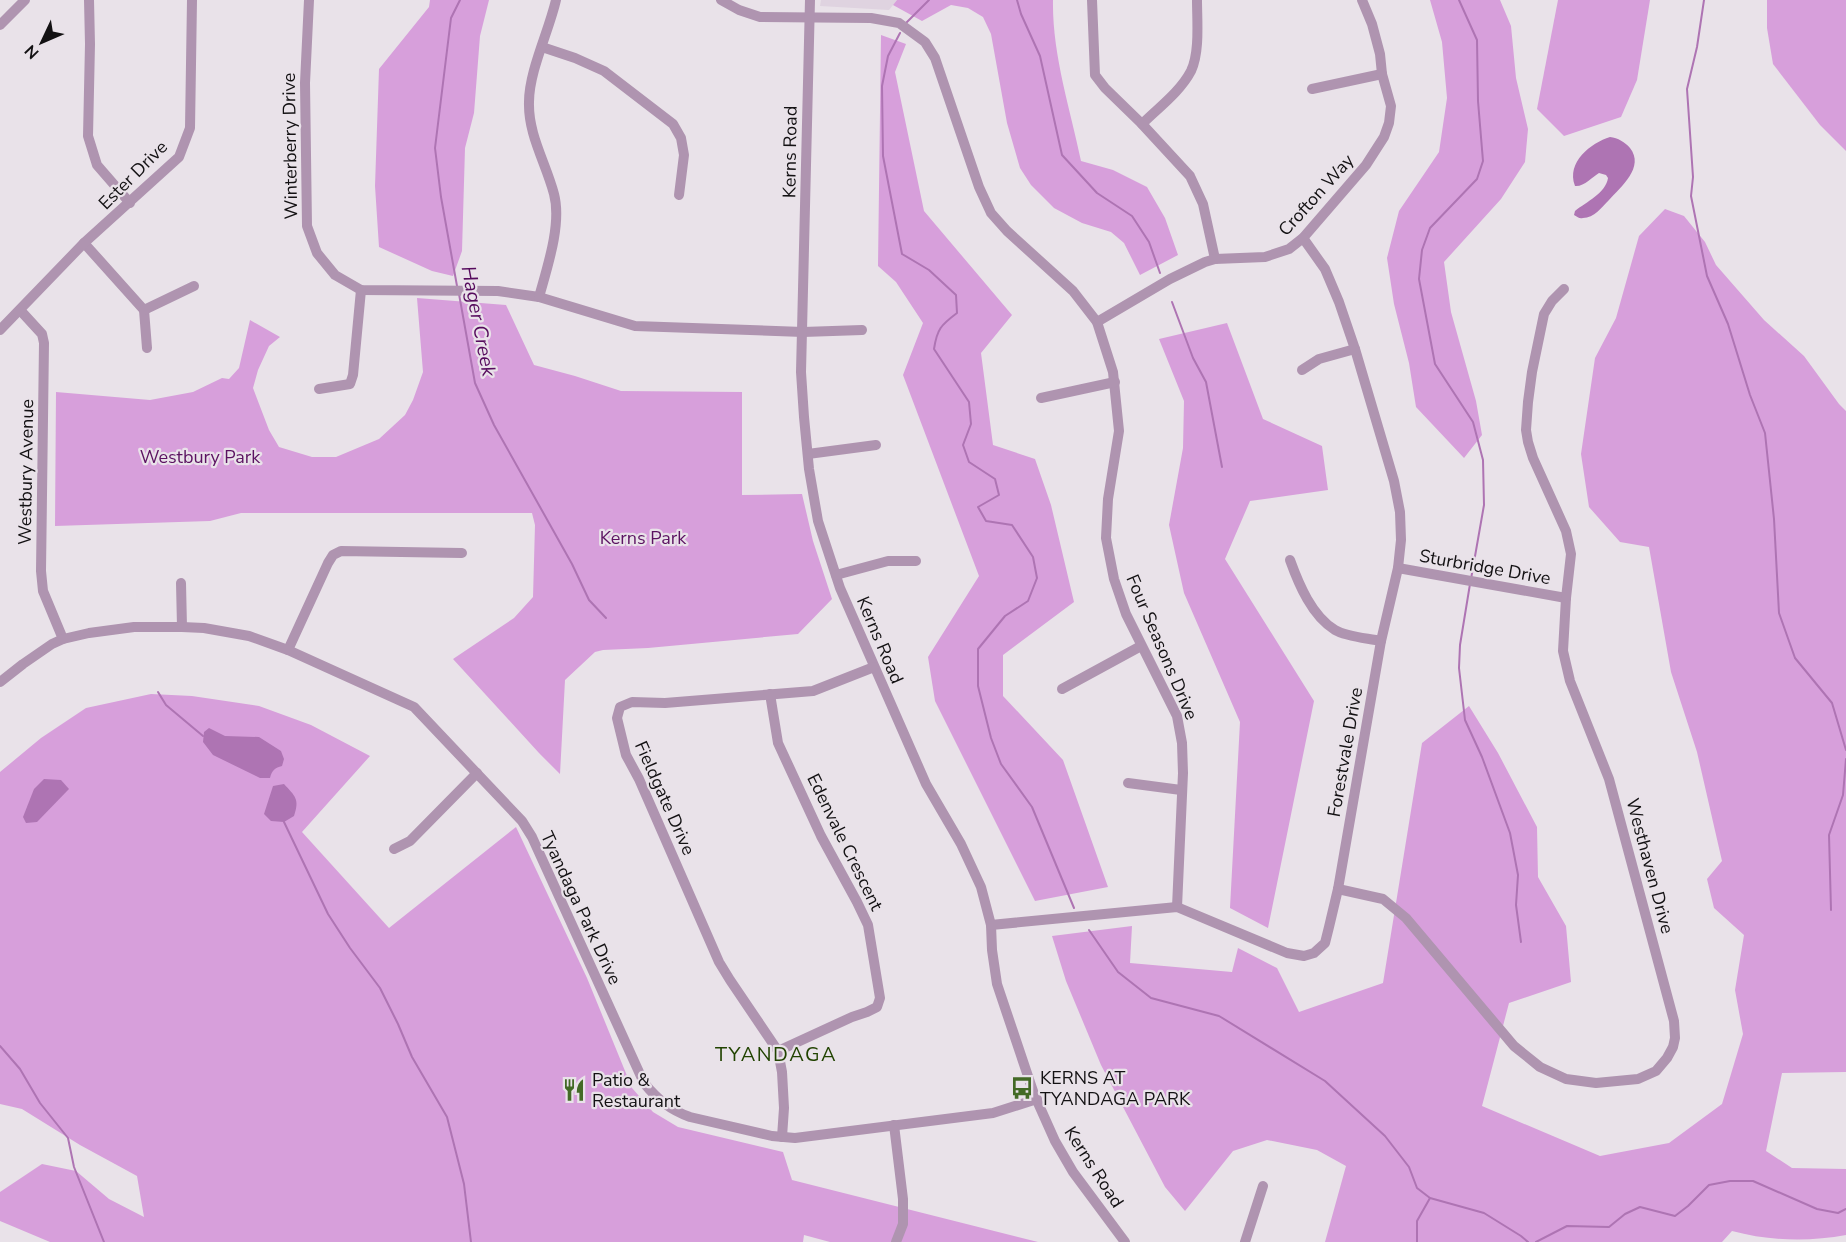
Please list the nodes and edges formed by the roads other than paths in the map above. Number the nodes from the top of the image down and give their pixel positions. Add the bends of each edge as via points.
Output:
1 (25, 0) edge
2 (89, 0) edge
3 (192, 0) edge
4 (309, 0) edge
5 (556, 0) edge
6 (721, 0) edge
7 (810, 0) edge
8 (1092, 0) edge
9 (1197, 0) edge
10 (1362, 0) edge
11 (809, 19) junction
12 (0, 25) edge
13 (542, 47) junction
14 (1382, 74) junction
15 (1312, 89) dead end
16 (1142, 124) junction
17 (680, 195) dead end
18 (130, 203) junction
19 (1303, 238) junction
20 (84, 243) junction
21 (1215, 259) junction
22 (194, 286) dead end
23 (1564, 289) dead end
24 (361, 290) junction
25 (539, 297) junction
26 (20, 310) junction
27 (144, 310) junction
28 (1097, 322) junction
29 (0, 330) edge
30 (862, 330) dead end
31 (803, 332) junction
32 (147, 348) dead end
33 (1355, 349) junction
34 (1302, 370) dead end
35 (1114, 382) junction
36 (319, 388) dead end
37 (1041, 398) dead end
38 (876, 445) dead end
39 (808, 454) junction
40 (462, 553) dead end
41 (1290, 560) dead end
42 (916, 561) dead end
43 (1398, 568) junction
44 (836, 575) junction
45 (181, 583) dead end
46 (1566, 598) junction
47 (182, 627) junction
48 (63, 639) junction
49 (1381, 641) junction
50 (1141, 646) junction
51 (288, 650) junction
52 (874, 667) junction
53 (0, 682) edge
54 (1062, 689) dead end
55 (770, 694) junction
56 (477, 773) junction
57 (1128, 783) dead end
58 (1181, 790) junction
59 (394, 849) dead end
60 (1338, 889) junction
61 (1177, 907) junction
62 (991, 925) junction
63 (778, 1051) junction
64 (1037, 1099) junction
65 (894, 1125) junction
66 (782, 1137) junction
67 (1263, 1186) dead end
68 (896, 1242) edge
69 (1125, 1242) edge
70 (1245, 1242) edge

1 - 12 street
2 - 18 street via 88,136 97,165
3 - 18 street, Ester Drive via 190,128 178,157
4 - 24 street, Winterberry Drive via 305,83 307,226 317,253 335,275
5 - 13 street
6 - 11 street via 760,17
7 - 11 street, Kerns Road
8 - 16 street via 1095,75
9 - 16 street via 1197,45 1191,70 1178,89
10 - 14 street, Crofton Way via 1372,24
11 - 28 street, Four Seasons Drive via 871,18 898,23 925,42 935,58 991,213 1073,291
11 - 31 street, Kerns Road
13 - 17 street via 604,71 673,124 684,155
13 - 25 street via 528,100 534,138 555,196 555,224
14 - 15 street
14 - 19 street, Crofton Way via 1391,106 1384,137 1366,165
16 - 21 street via 1190,176 1203,204
18 - 20 street, Ester Drive
19 - 21 street, Crofton Way via 1289,249 1265,257
19 - 33 street, Forestvale Drive via 1325,269
20 - 26 street, Ester Drive
20 - 27 street
21 - 28 street, Crofton Way via 1170,279
22 - 27 street
23 - 46 street, Westhaven Drive via 1544,314 1526,430 1533,458 1566,531 1570,554
24 - 25 street, Winterberry Drive via 498,291
24 - 36 street via 350,384
25 - 31 street, Winterberry Drive via 635,326
26 - 29 street, Ester Drive
26 - 48 street, Westbury Avenue via 42,334 44,343 41,571 43,591
27 - 32 street
28 - 35 street, Four Seasons Drive
30 - 31 street, Winterberry Drive
31 - 39 street, Kerns Road via 801,372
33 - 34 street via 1319,358
33 - 43 street, Forestvale Drive via 1394,481 1401,521
35 - 37 street
35 - 50 street, Four Seasons Drive via 1119,431 1106,538 1125,614
38 - 39 street
39 - 44 street, Kerns Road via 818,521
40 - 51 street via 341,551 333,555
41 - 49 street via 1320,617 1336,631
42 - 44 street via 888,561
43 - 46 street, Sturbridge Drive
43 - 49 street, Forestvale Drive
44 - 52 street, Kerns Road
45 - 47 street
46 - 60 street, Westhaven Drive via 1563,651 1570,681 1609,778 1674,1021 1675,1038 1667,1058 1656,1071 1638,1079 1596,1083 1566,1079 1540,1067 1514,1046 1406,918 1383,898
47 - 48 street, Tyandaga Park Drive via 134,627
47 - 51 street, Tyandaga Park Drive via 249,636
48 - 53 street, Tyandaga Park Drive
49 - 60 street, Forestvale Drive
50 - 54 street
50 - 58 street, Four Seasons Drive via 1177,716 1182,743
51 - 56 street, Tyandaga Park Drive via 414,707
52 - 55 street, Fieldgate Drive via 813,691
52 - 62 street, Kerns Road via 926,784 972,864
55 - 63 street, Edenvale Crescent via 778,743 867,925 879,998 877,1007
55 - 63 street, Fieldgate Drive via 632,702 620,707 617,718 626,755 719,962
56 - 59 street via 410,841
56 - 66 street, Tyandaga Park Drive via 532,837 644,1083 677,1112
57 - 58 street
58 - 61 street, Four Seasons Drive
60 - 61 street, Forestvale Drive via 1325,943 1304,956 1287,953
61 - 62 street, Forestvale Drive
62 - 64 street, Kerns Road via 997,984
63 - 66 street, Fieldgate Drive via 783,1072
64 - 65 street, Tyandaga Park Drive via 993,1113
64 - 69 street, Kerns Road via 1073,1172
65 - 66 street, Tyandaga Park Drive
65 - 68 street via 903,1199 903,1224
67 - 70 street

